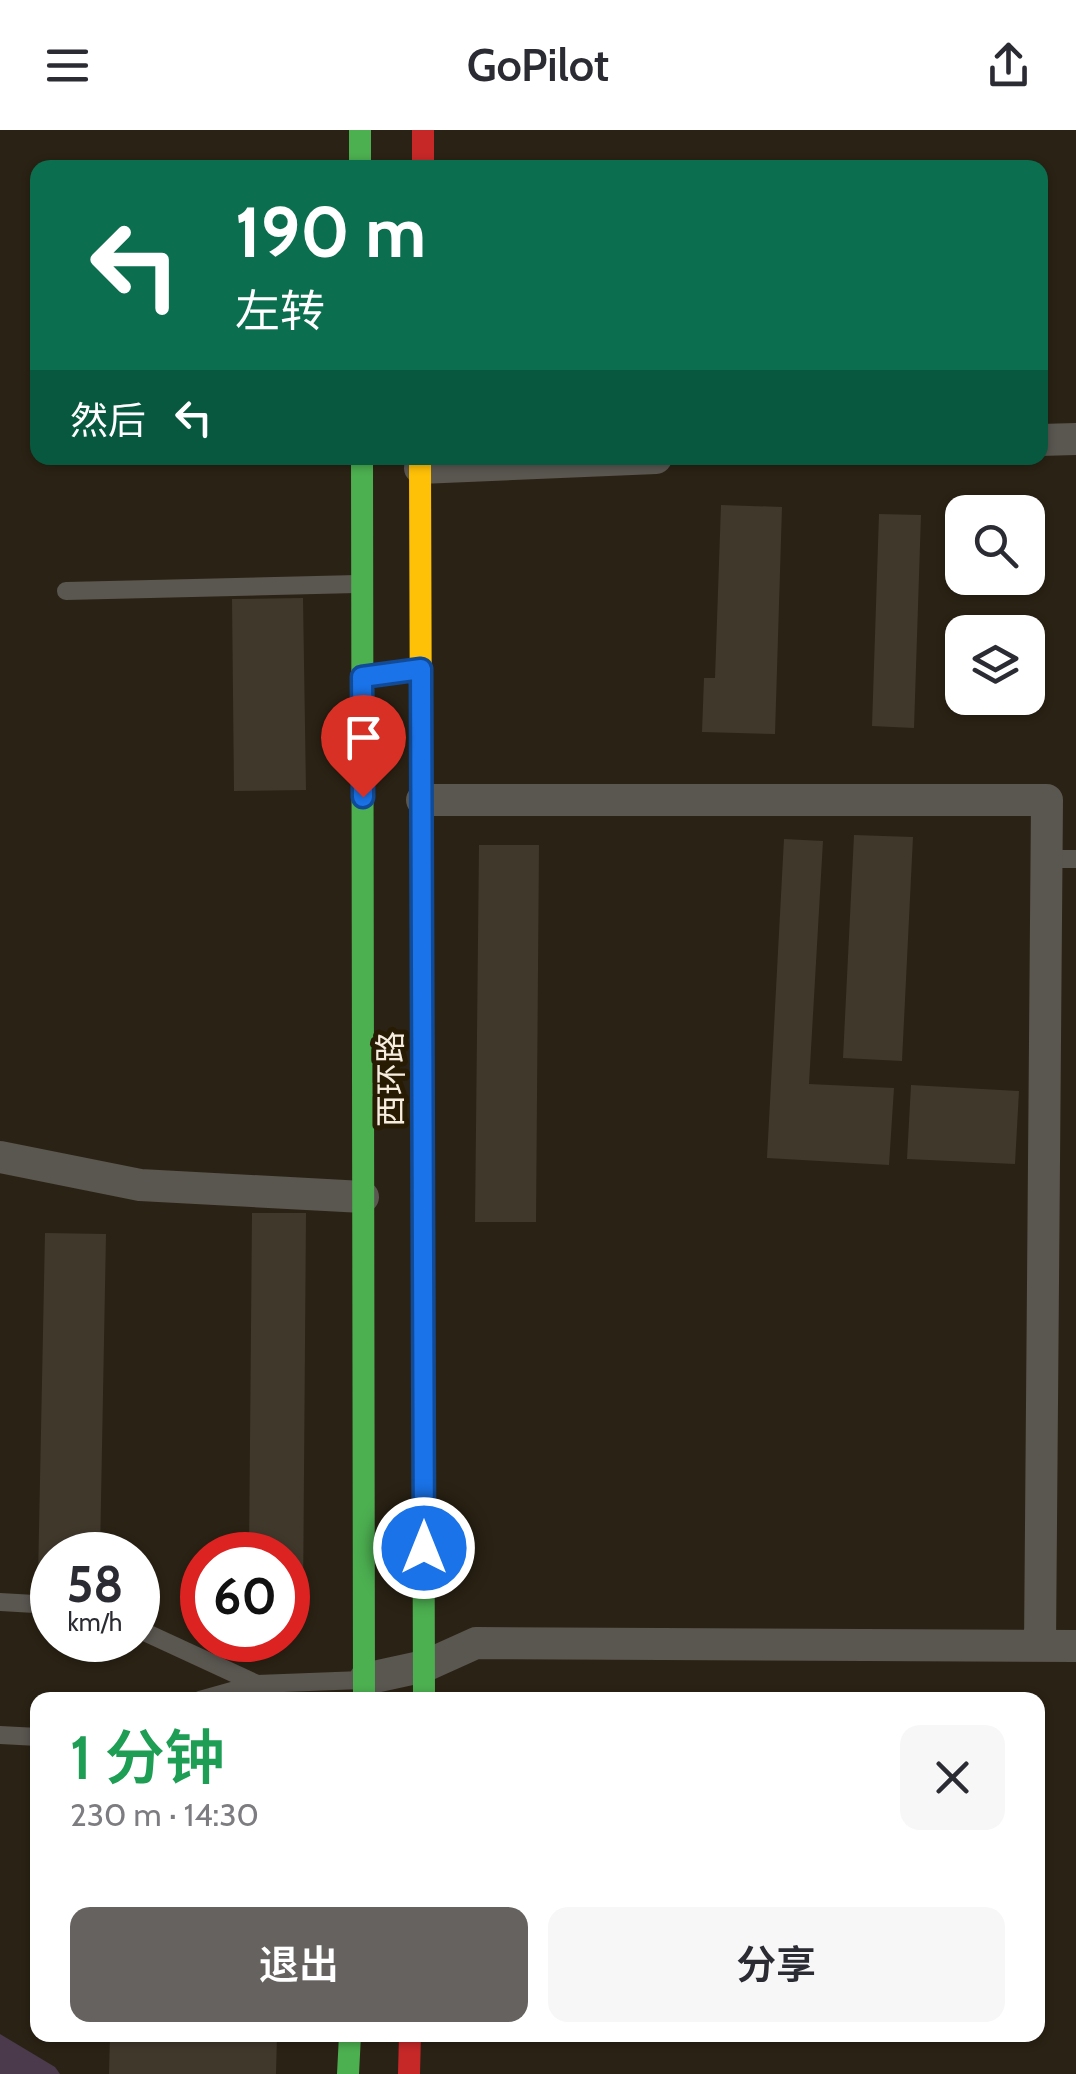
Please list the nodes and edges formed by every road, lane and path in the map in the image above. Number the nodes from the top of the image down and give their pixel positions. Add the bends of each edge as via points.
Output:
1 (360, 130) edge
2 (423, 130) edge
3 (360, 160) edge
4 (422, 160) edge
5 (1076, 439) edge
6 (1048, 440) edge
7 (362, 465) edge
8 (420, 465) edge
9 (362, 584) junction
10 (66, 592) dead end
11 (421, 669) junction
12 (362, 677) junction
13 (422, 800) junction
14 (1061, 859) edge
15 (0, 1157) edge
16 (364, 1197) junction
17 (0, 1602) edge
18 (30, 1604) edge
19 (160, 1639) edge
20 (1040, 1645) junction
21 (1076, 1646) edge
22 (425, 1666) junction
23 (257, 1684) junction
24 (364, 1690) edge
25 (228, 1692) edge
26 (424, 1692) edge
27 (0, 1735) edge
28 (30, 1737) edge
29 (350, 2042) edge
30 (410, 2042) edge
31 (348, 2074) edge
32 (409, 2074) edge

1 - 3 main road
2 - 4 main road
5 - 6 street
7 - 9 main road, 西环路
8 - 11 main road, 西环路
9 - 10 lane
9 - 12 main road, 西环路
11 - 12 street
11 - 13 main road, 西环路
12 - 16 main road, 西环路
13 - 14 street via 1047,800
13 - 22 main road, 西环路
14 - 20 street
15 - 16 street via 140,1185
16 - 24 main road, 西环路
17 - 18 lane
19 - 23 lane
20 - 21 street
20 - 22 street via 476,1643
22 - 24 street
22 - 26 main road, 西环路
23 - 24 lane
23 - 25 lane
27 - 28 lane
29 - 31 main road
30 - 32 main road

